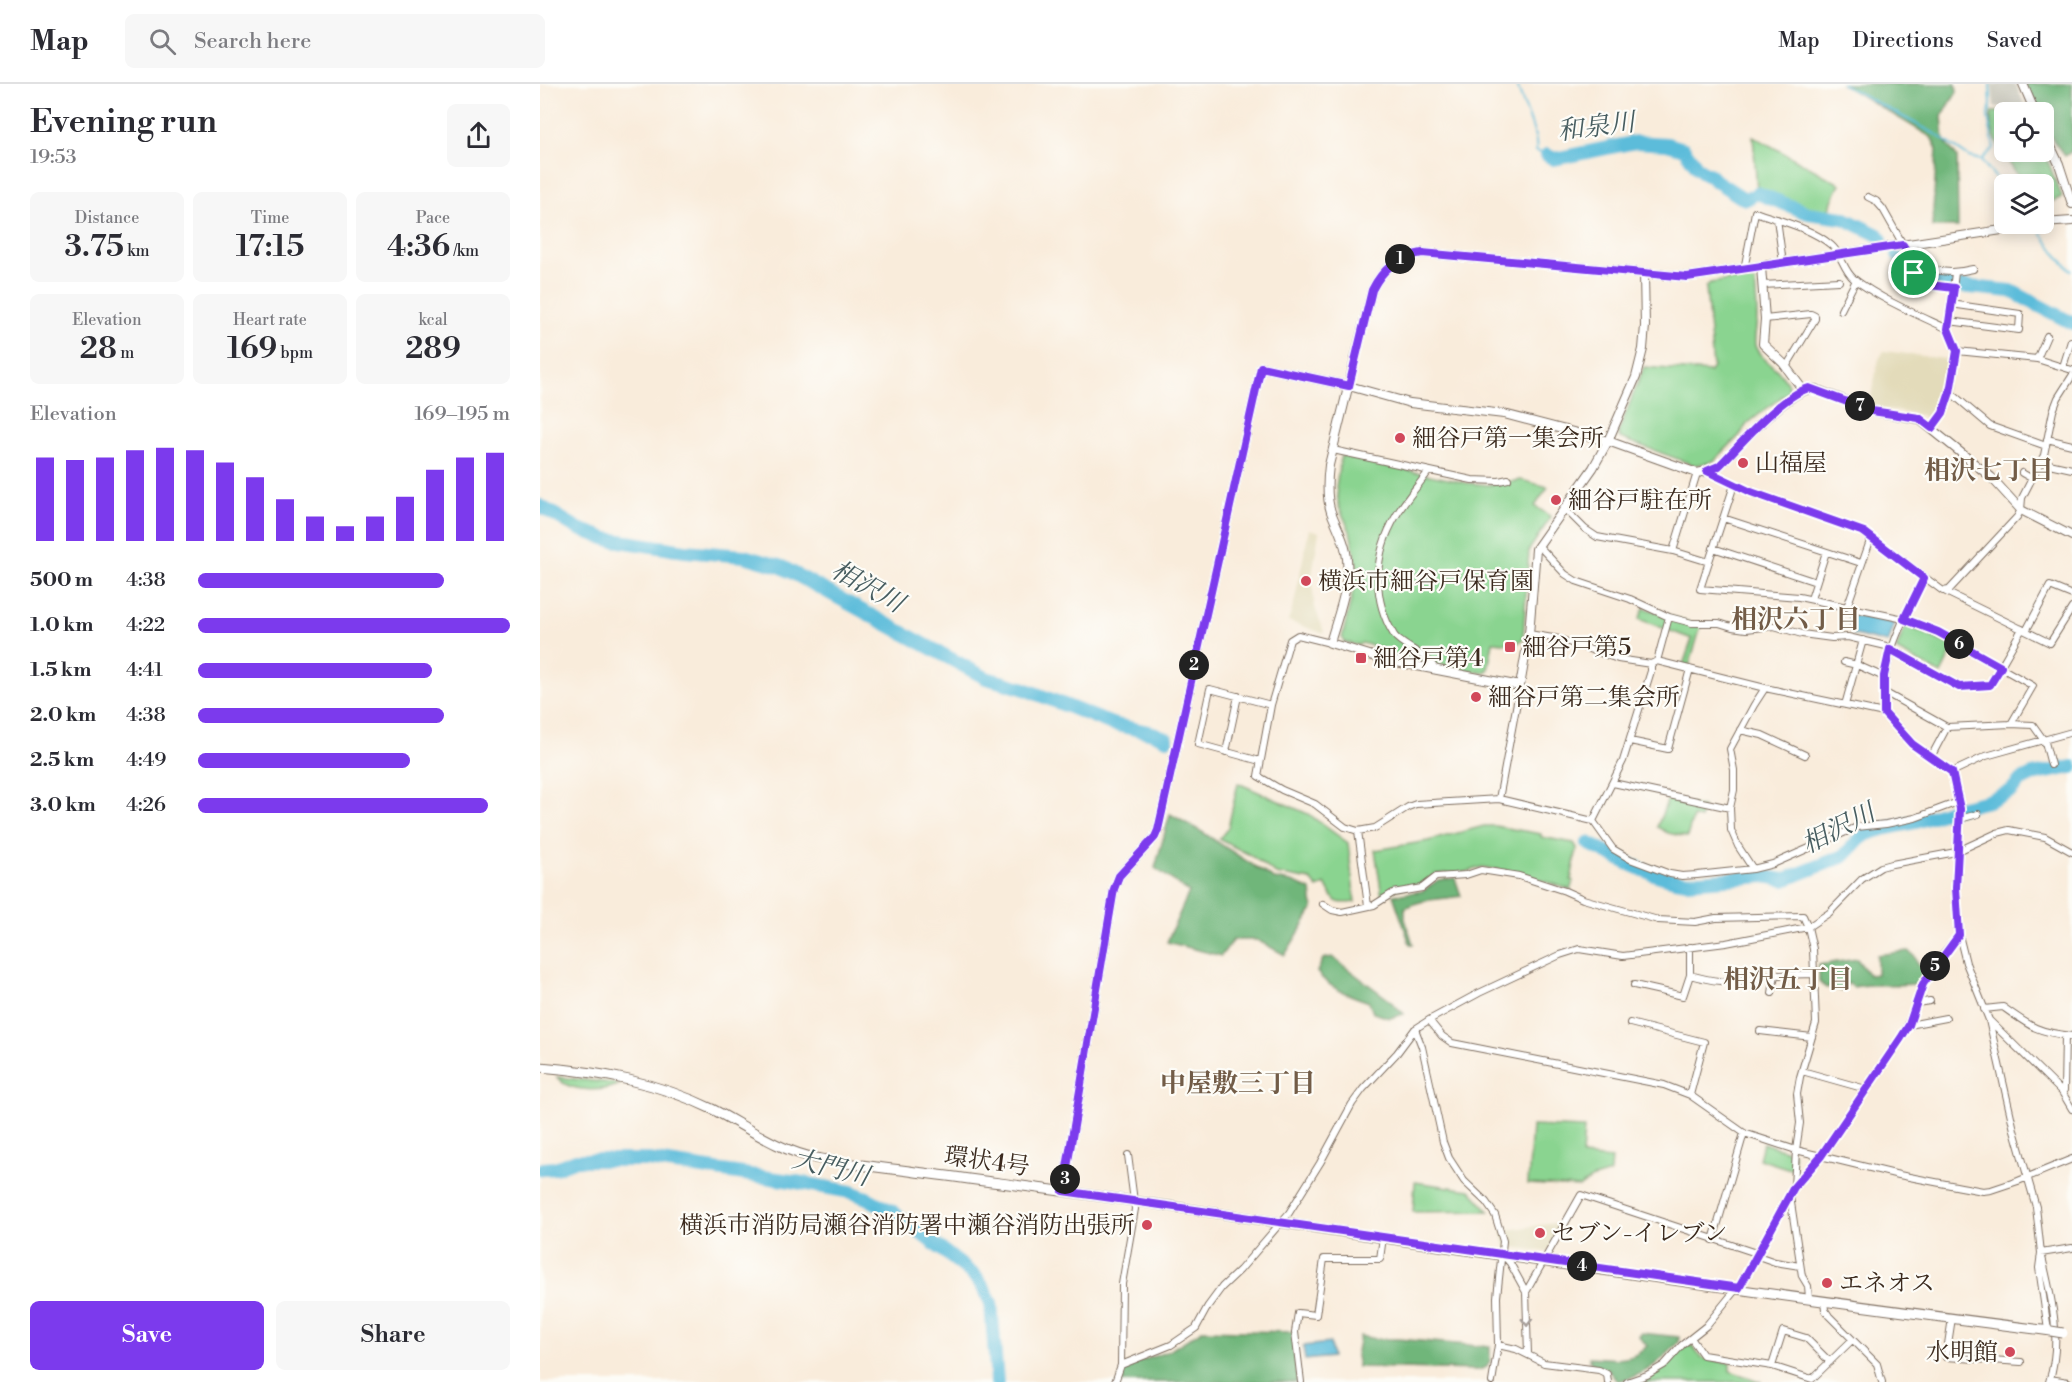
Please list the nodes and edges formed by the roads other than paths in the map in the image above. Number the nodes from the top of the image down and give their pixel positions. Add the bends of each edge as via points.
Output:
1 (2023, 84) edge
2 (2031, 102) edge
3 (2054, 153) edge
4 (1868, 197) dead end
5 (2072, 204) edge
6 (1777, 219) junction
7 (2072, 221) edge
8 (2054, 222) edge
9 (1994, 231) edge
10 (1903, 245) junction
11 (1840, 255) junction
12 (1783, 263) junction
13 (1914, 264) junction
14 (1761, 267) junction
15 (1973, 269) dead end
16 (1744, 270) junction
17 (1644, 273) junction
18 (1955, 273) junction
19 (1856, 280) junction
20 (1839, 281) dead end
21 (1762, 285) junction
22 (1954, 286) junction
23 (1951, 304) junction
24 (1841, 310) dead end
25 (1765, 320) junction
26 (1949, 321) junction
27 (1948, 329) junction
28 (2047, 336) dead end
29 (2071, 341) edge
30 (1957, 351) junction
31 (2037, 359) junction
32 (1786, 367) junction
33 (2063, 367) junction
34 (2072, 370) edge
35 (2072, 376) edge
36 (1349, 386) junction
37 (2064, 389) junction
38 (1803, 390) junction
39 (1950, 392) junction
40 (2072, 393) edge
41 (1932, 428) junction
42 (1608, 441) junction
43 (2047, 443) junction
44 (2072, 445) edge
45 (1333, 450) junction
46 (2040, 462) junction
47 (2072, 469) edge
48 (1429, 471) junction
49 (1707, 471) junction
50 (1696, 473) junction
51 (2022, 473) dead end
52 (2031, 478) junction
53 (1508, 479) dead end
54 (1734, 485) junction
55 (1564, 508) junction
56 (2021, 510) junction
57 (1723, 518) junction
58 (2072, 536) edge
59 (1871, 538) junction
60 (1538, 545) junction
61 (1713, 548) junction
62 (1673, 551) junction
63 (1826, 552) junction
64 (1709, 562) junction
65 (1862, 563) junction
66 (1924, 578) junction
67 (1816, 582) junction
68 (1946, 591) junction
69 (2072, 595) edge
70 (1810, 599) junction
71 (1847, 608) junction
72 (2072, 608) edge
73 (1669, 617) junction
74 (1904, 619) junction
75 (2024, 630) junction
76 (1528, 634) junction
77 (1863, 640) junction
78 (1330, 643) junction
79 (1890, 649) junction
80 (1844, 662) dead end
81 (1654, 663) junction
82 (1857, 664) junction
83 (2001, 667) junction
84 (1690, 669) junction
85 (1437, 671) junction
86 (1884, 676) junction
87 (1520, 686) junction
88 (1765, 688) junction
89 (1884, 692) junction
90 (1238, 696) junction
91 (1271, 705) junction
92 (1845, 705) junction
93 (1884, 713) junction
94 (2011, 724) junction
95 (1947, 727) junction
96 (1740, 730) junction
97 (2072, 732) edge
98 (2044, 739) junction
99 (1630, 741) junction
100 (1226, 752) junction
101 (1805, 754) dead end
102 (1931, 757) junction
103 (1260, 761) junction
104 (2051, 765) dead end
105 (1952, 772) junction
106 (1613, 783) junction
107 (1498, 799) junction
108 (1959, 805) junction
109 (1730, 808) junction
110 (1978, 814) dead end
111 (1960, 819) junction
112 (1593, 821) junction
113 (1358, 831) junction
114 (1959, 850) junction
115 (2072, 852) edge
116 (1753, 869) junction
117 (1323, 904) dead end
118 (1368, 906) junction
119 (1808, 927) junction
120 (1959, 935) junction
121 (1690, 947) junction
122 (1814, 974) junction
123 (1690, 975) junction
124 (1775, 975) junction
125 (1634, 985) dead end
126 (1772, 993) dead end
127 (1930, 1000) dead end
128 (1917, 1003) junction
129 (1984, 1009) junction
130 (1946, 1018) dead end
131 (1429, 1020) junction
132 (1989, 1020) junction
133 (1630, 1023) dead end
134 (1909, 1025) junction
135 (1415, 1029) junction
136 (1760, 1031) dead end
137 (2068, 1035) edge
138 (1812, 1037) junction
139 (540, 1067) edge
140 (1802, 1071) junction
141 (1866, 1089) junction
142 (2072, 1090) edge
143 (2063, 1091) junction
144 (1690, 1095) junction
145 (2072, 1109) edge
146 (1744, 1133) junction
147 (1796, 1150) junction
148 (1128, 1155) dead end
149 (1821, 1156) junction
150 (2072, 1159) edge
151 (2028, 1177) junction
152 (1794, 1187) junction
153 (1063, 1191) junction
154 (1790, 1196) junction
155 (1135, 1201) junction
156 (1281, 1223) junction
157 (1383, 1237) junction
158 (1713, 1240) junction
159 (2072, 1248) edge
160 (2041, 1253) junction
161 (1503, 1255) junction
162 (1758, 1255) junction
163 (1545, 1261) junction
164 (1800, 1266) junction
165 (1738, 1288) junction
166 (1526, 1292) junction
167 (1809, 1298) junction
168 (1824, 1300) junction
169 (1952, 1318) junction
170 (2049, 1331) junction
171 (2067, 1333) edge
172 (1691, 1338) junction
173 (1852, 1340) junction
174 (1498, 1345) junction
175 (1528, 1354) junction
176 (1830, 1362) junction
177 (2021, 1362) dead end
178 (1121, 1365) junction
179 (1772, 1366) junction
180 (2050, 1381) edge
181 (1115, 1382) edge
182 (1300, 1382) edge
183 (1492, 1382) edge
184 (1608, 1382) edge
185 (1627, 1382) edge
186 (1882, 1382) edge
187 (2068, 1382) edge

1 - 2 street
3 - 5 street
4 - 10 street via 1883,209
6 - 11 street via 1810,232
6 - 12 street
6 - 16 street via 1755,212
7 - 8 street
9 - 10 street
10 - 11 street
10 - 13 street
11 - 12 street
11 - 19 street
12 - 14 street
13 - 18 street
13 - 22 street via 1917,279 1930,285
14 - 16 street
14 - 21 street
15 - 18 street
16 - 17 street via 1687,277
17 - 36 street via 1422,253 1399,259 1378,276 1372,290
17 - 42 street via 1645,326 1640,364
18 - 22 street
19 - 24 street
19 - 27 street
20 - 21 street
21 - 25 street
22 - 23 street
23 - 26 street
23 - 26 street via 2020,314 2019,330
25 - 32 street via 1765,346
25 - 32 street via 1815,316
26 - 27 street
27 - 30 street
28 - 31 street
29 - 33 street
30 - 31 street
30 - 39 street
31 - 33 street
32 - 38 street
33 - 34 street
35 - 37 street
36 - 42 street via 1410,403 1504,414
36 - 45 street
36 - 153 street via 1261,367 1158,830 1119,876 1114,889
37 - 40 street
37 - 43 street via 2053,411
38 - 41 street via 1815,389 1872,411 1919,418
38 - 49 street via 1773,412 1719,466
39 - 41 street via 1943,413
39 - 43 street via 1990,426
41 - 56 street via 1991,477
42 - 50 street
42 - 55 street
43 - 44 street
43 - 46 street
45 - 48 street
45 - 78 street via 1328,495 1348,570
46 - 47 street
46 - 52 street
48 - 53 street via 1472,480
48 - 85 street via 1395,517 1381,550 1377,586 1395,638 1428,660
49 - 50 street
49 - 54 street
50 - 62 street
51 - 52 street
52 - 56 street
54 - 57 street
54 - 59 street via 1864,532
55 - 60 street
55 - 62 street via 1597,537
56 - 58 street
56 - 68 street
57 - 61 street
57 - 63 street
59 - 65 street
59 - 66 street
60 - 73 street via 1576,581
60 - 76 street
61 - 64 street
61 - 67 street
62 - 64 street
63 - 65 street
63 - 67 street
64 - 70 street via 1700,589
65 - 71 street
66 - 68 street
66 - 74 street
67 - 70 street
68 - 75 street
69 - 75 street via 2050,586
70 - 71 street
71 - 74 street
72 - 75 street via 2050,643
73 - 77 street via 1746,629 1774,626 1802,634
73 - 81 street
74 - 79 street
74 - 83 street via 1938,632
75 - 83 street
76 - 81 street via 1559,639 1618,659
76 - 87 street
77 - 79 street
77 - 82 street
78 - 85 street
78 - 91 street via 1299,635 1290,640
79 - 83 street via 1959,687 1990,685
79 - 86 street
80 - 82 street
81 - 84 street
81 - 99 street
82 - 86 street
82 - 92 street
83 - 94 street via 2033,686
84 - 88 street
84 - 99 street via 1668,749
85 - 87 street
86 - 89 street
87 - 107 street
88 - 92 street
88 - 96 street
89 - 93 street
89 - 95 street
90 - 91 street
90 - 100 street
90 - 100 street via 1210,689 1198,744
91 - 103 street
92 - 93 street
93 - 102 street via 1912,744
94 - 95 street
94 - 98 street via 2033,725
95 - 102 street
96 - 101 street
96 - 109 street via 1730,749 1734,775
97 - 98 street
98 - 104 street
98 - 105 street via 1986,756
99 - 106 street
100 - 103 street
102 - 105 street
103 - 113 street via 1258,776
105 - 108 street
106 - 109 street
106 - 112 street
107 - 112 street
107 - 113 street via 1416,804 1375,828
108 - 111 street
108 - 116 street via 1886,825 1857,827 1779,862
109 - 116 street via 1731,830
110 - 111 street
111 - 114 street
112 - 116 street via 1613,849 1670,874
113 - 118 street
114 - 115 street via 2009,830 2045,837
114 - 119 street via 1881,867
114 - 120 street
117 - 118 street via 1341,912
118 - 119 street via 1393,893 1422,888 1436,877 1481,870 1519,876 1658,920 1695,922 1803,916
119 - 121 street via 1726,944
119 - 122 street
120 - 128 street via 1923,984
120 - 129 street
121 - 123 street
121 - 131 street via 1623,956 1579,949 1560,954
122 - 124 street
122 - 138 street via 1816,1023
123 - 124 street via 1714,982
123 - 125 street via 1683,996
124 - 126 street
127 - 128 street
128 - 134 street
129 - 132 street
129 - 137 street via 2003,1007 2031,1027
130 - 134 street
131 - 135 street
131 - 144 street via 1452,1042 1664,1085
132 - 143 street
132 - 151 street
133 - 144 street via 1704,1042
134 - 141 street
135 - 156 street via 1352,1104
135 - 161 street via 1449,1158 1495,1215
136 - 138 street
137 - 143 street
138 - 140 street
139 - 153 main road, 環状4号 via 621,1077 676,1094 813,1158
140 - 141 street
140 - 147 street via 1797,1094 1800,1123
141 - 149 street
142 - 143 street
143 - 145 street
144 - 146 street
146 - 147 street
146 - 158 street
147 - 149 street
147 - 152 street
148 - 155 street
149 - 151 street via 1983,1191
149 - 152 street
150 - 151 street
151 - 160 street
152 - 154 street
153 - 155 main road, 環状4号
154 - 162 street
154 - 164 street
155 - 156 main road, 環状4号
155 - 178 street via 1122,1284
156 - 157 main road, 環状4号
156 - 178 street via 1222,1287 1189,1335
157 - 161 main road, 環状4号
157 - 182 street via 1380,1258 1324,1259 1316,1315 1298,1313 1295,1332
158 - 162 street
158 - 163 street via 1581,1196
159 - 160 street
160 - 170 street via 2039,1268
160 - 180 street via 2055,1320
161 - 163 main road, 環状4号
161 - 166 street
161 - 174 street via 1497,1297
162 - 164 street
162 - 165 street
163 - 165 main road, 環状4号
163 - 166 street
164 - 167 street
165 - 167 main road, 環状4号
165 - 172 street via 1707,1326
166 -> 175 street
167 - 168 main road, 環状4号
168 - 169 main road, 環状4号
168 - 173 street via 1829,1316
169 - 170 main road, 環状4号
169 - 177 street via 1946,1357
170 - 171 main road, 環状4号, bridge
172 - 179 street via 1703,1355
172 - 185 street via 1664,1365
173 - 176 street
173 - 186 street via 1876,1364
174 - 175 street
174 - 183 street
175 - 184 street via 1553,1366 1599,1370 1606,1374
176 - 179 street via 1812,1379
176 - 179 street via 1806,1338 1783,1331
178 - 181 street
180 - 187 street

